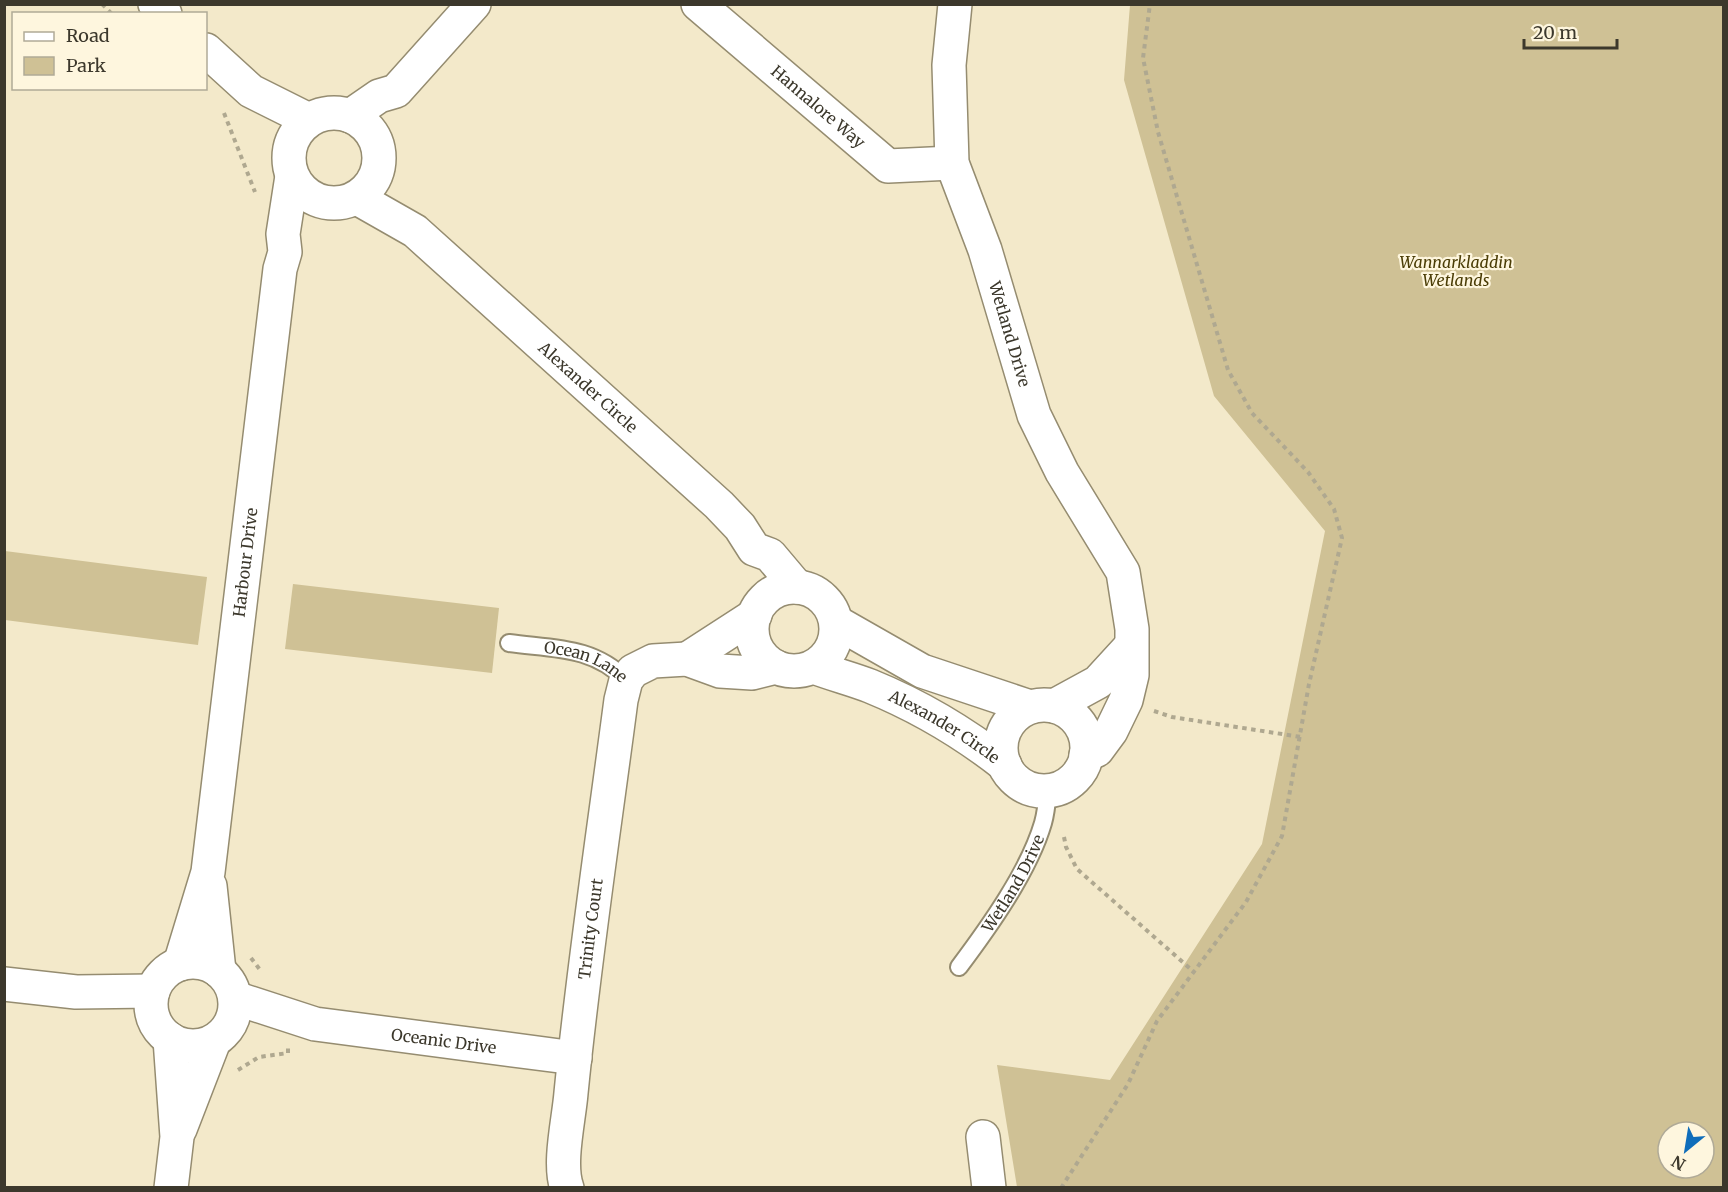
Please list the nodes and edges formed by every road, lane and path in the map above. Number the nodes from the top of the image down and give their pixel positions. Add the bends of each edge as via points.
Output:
1 (474, 4) edge
2 (698, 4) edge
3 (955, 4) edge
4 (1150, 4) edge
5 (207, 51) edge
6 (251, 91) junction
7 (396, 91) junction
8 (219, 108) dead end
9 (350, 116) junction
10 (309, 120) junction
11 (952, 163) junction
12 (290, 164) junction
13 (360, 181) junction
14 (256, 194) dead end
15 (285, 252) junction
16 (754, 549) junction
17 (797, 587) junction
18 (756, 611) junction
19 (836, 622) junction
20 (509, 643) dead end
21 (1131, 646) junction
22 (687, 659) junction
23 (776, 667) junction
24 (814, 667) junction
25 (626, 680) junction
26 (1042, 706) junction
27 (1150, 709) dead end
28 (1301, 737) junction
29 (1086, 755) junction
30 (1005, 765) junction
31 (1048, 790) junction
32 (1064, 836) dead end
33 (208, 872) junction
34 (249, 955) dead end
35 (180, 964) junction
36 (959, 967) dead end
37 (1194, 972) junction
38 (268, 975) dead end
39 (4, 984) edge
40 (227, 985) junction
41 (159, 1018) junction
42 (315, 1024) junction
43 (219, 1038) junction
44 (288, 1044) dead end
45 (574, 1058) junction
46 (232, 1077) dead end
47 (177, 1137) junction
48 (983, 1137) dead end
49 (560, 1185) edge
50 (171, 1188) edge
51 (989, 1188) edge
52 (1061, 1188) edge

1 - 7 street
2 - 11 street, Hannalore Way via 888,166
3 - 11 street, Wetland Drive via 949,65
4 - 28 path via 1143,58 1158,132 1227,370 1252,413 1308,472 1334,509 1342,538
5 - 6 street
6 - 10 street
6 - 12 street
7 - 9 street via 379,96
7 - 13 street via 394,111
8 - 14 path via 226,115
9 - 10 street via 329,113
9 - 13 street via 362,122
10 - 12 street via 296,135
11 - 21 street, Wetland Drive via 985,250 1034,414 1062,472 1124,572
12 - 13 street via 302,191
12 - 15 street, Harbour Drive via 283,234
13 - 15 street
13 - 16 street, Alexander Circle via 719,505
15 - 33 street, Harbour Drive
16 - 17 street, Alexander Circle via 770,555
16 - 18 street via 750,566
17 - 18 street via 775,592
17 - 19 street via 823,598
18 - 22 street, Ocean Lane
18 - 23 street via 753,640 766,661
19 - 24 street via 834,644
19 - 26 street via 922,671
20 - 25 lane, Ocean Lane via 591,654
21 - 26 street via 1100,680
21 - 29 street, Wetland Drive via 1132,675 1119,717 1103,743
22 - 23 street, Ocean Lane via 720,671 752,673
22 - 25 street, Ocean Lane via 642,664
23 - 24 street via 795,672
24 - 30 street, Alexander Circle via 907,703 974,740
25 - 45 street, Trinity Court
26 - 29 street via 1066,711 1079,724 1087,742
26 - 30 street via 1013,719 1002,737
27 - 28 path via 1172,717
28 - 37 path via 1282,836 1246,902
29 - 31 street via 1073,779
30 - 31 street via 1022,785
31 - 36 lane, Wetland Drive via 1044,822 1017,878 988,929
32 - 37 path via 1077,869
33 - 35 street, Harbour Drive
33 - 40 street, Harbour Drive
34 - 38 path
35 - 40 street via 201,963
35 - 41 street via 168,970
37 - 52 path via 1157,1021 1128,1084
39 - 41 street via 76,992
40 - 42 street, Oceanic Drive
40 - 43 street via 235,1011
41 - 43 street via 192,1047
41 - 47 street
42 - 43 street, Oceanic Drive
42 - 45 street, Oceanic Drive
43 - 47 street
44 - 46 path via 288,1053 259,1058
45 - 49 street, Trinity Court
47 - 50 street
48 - 51 street

